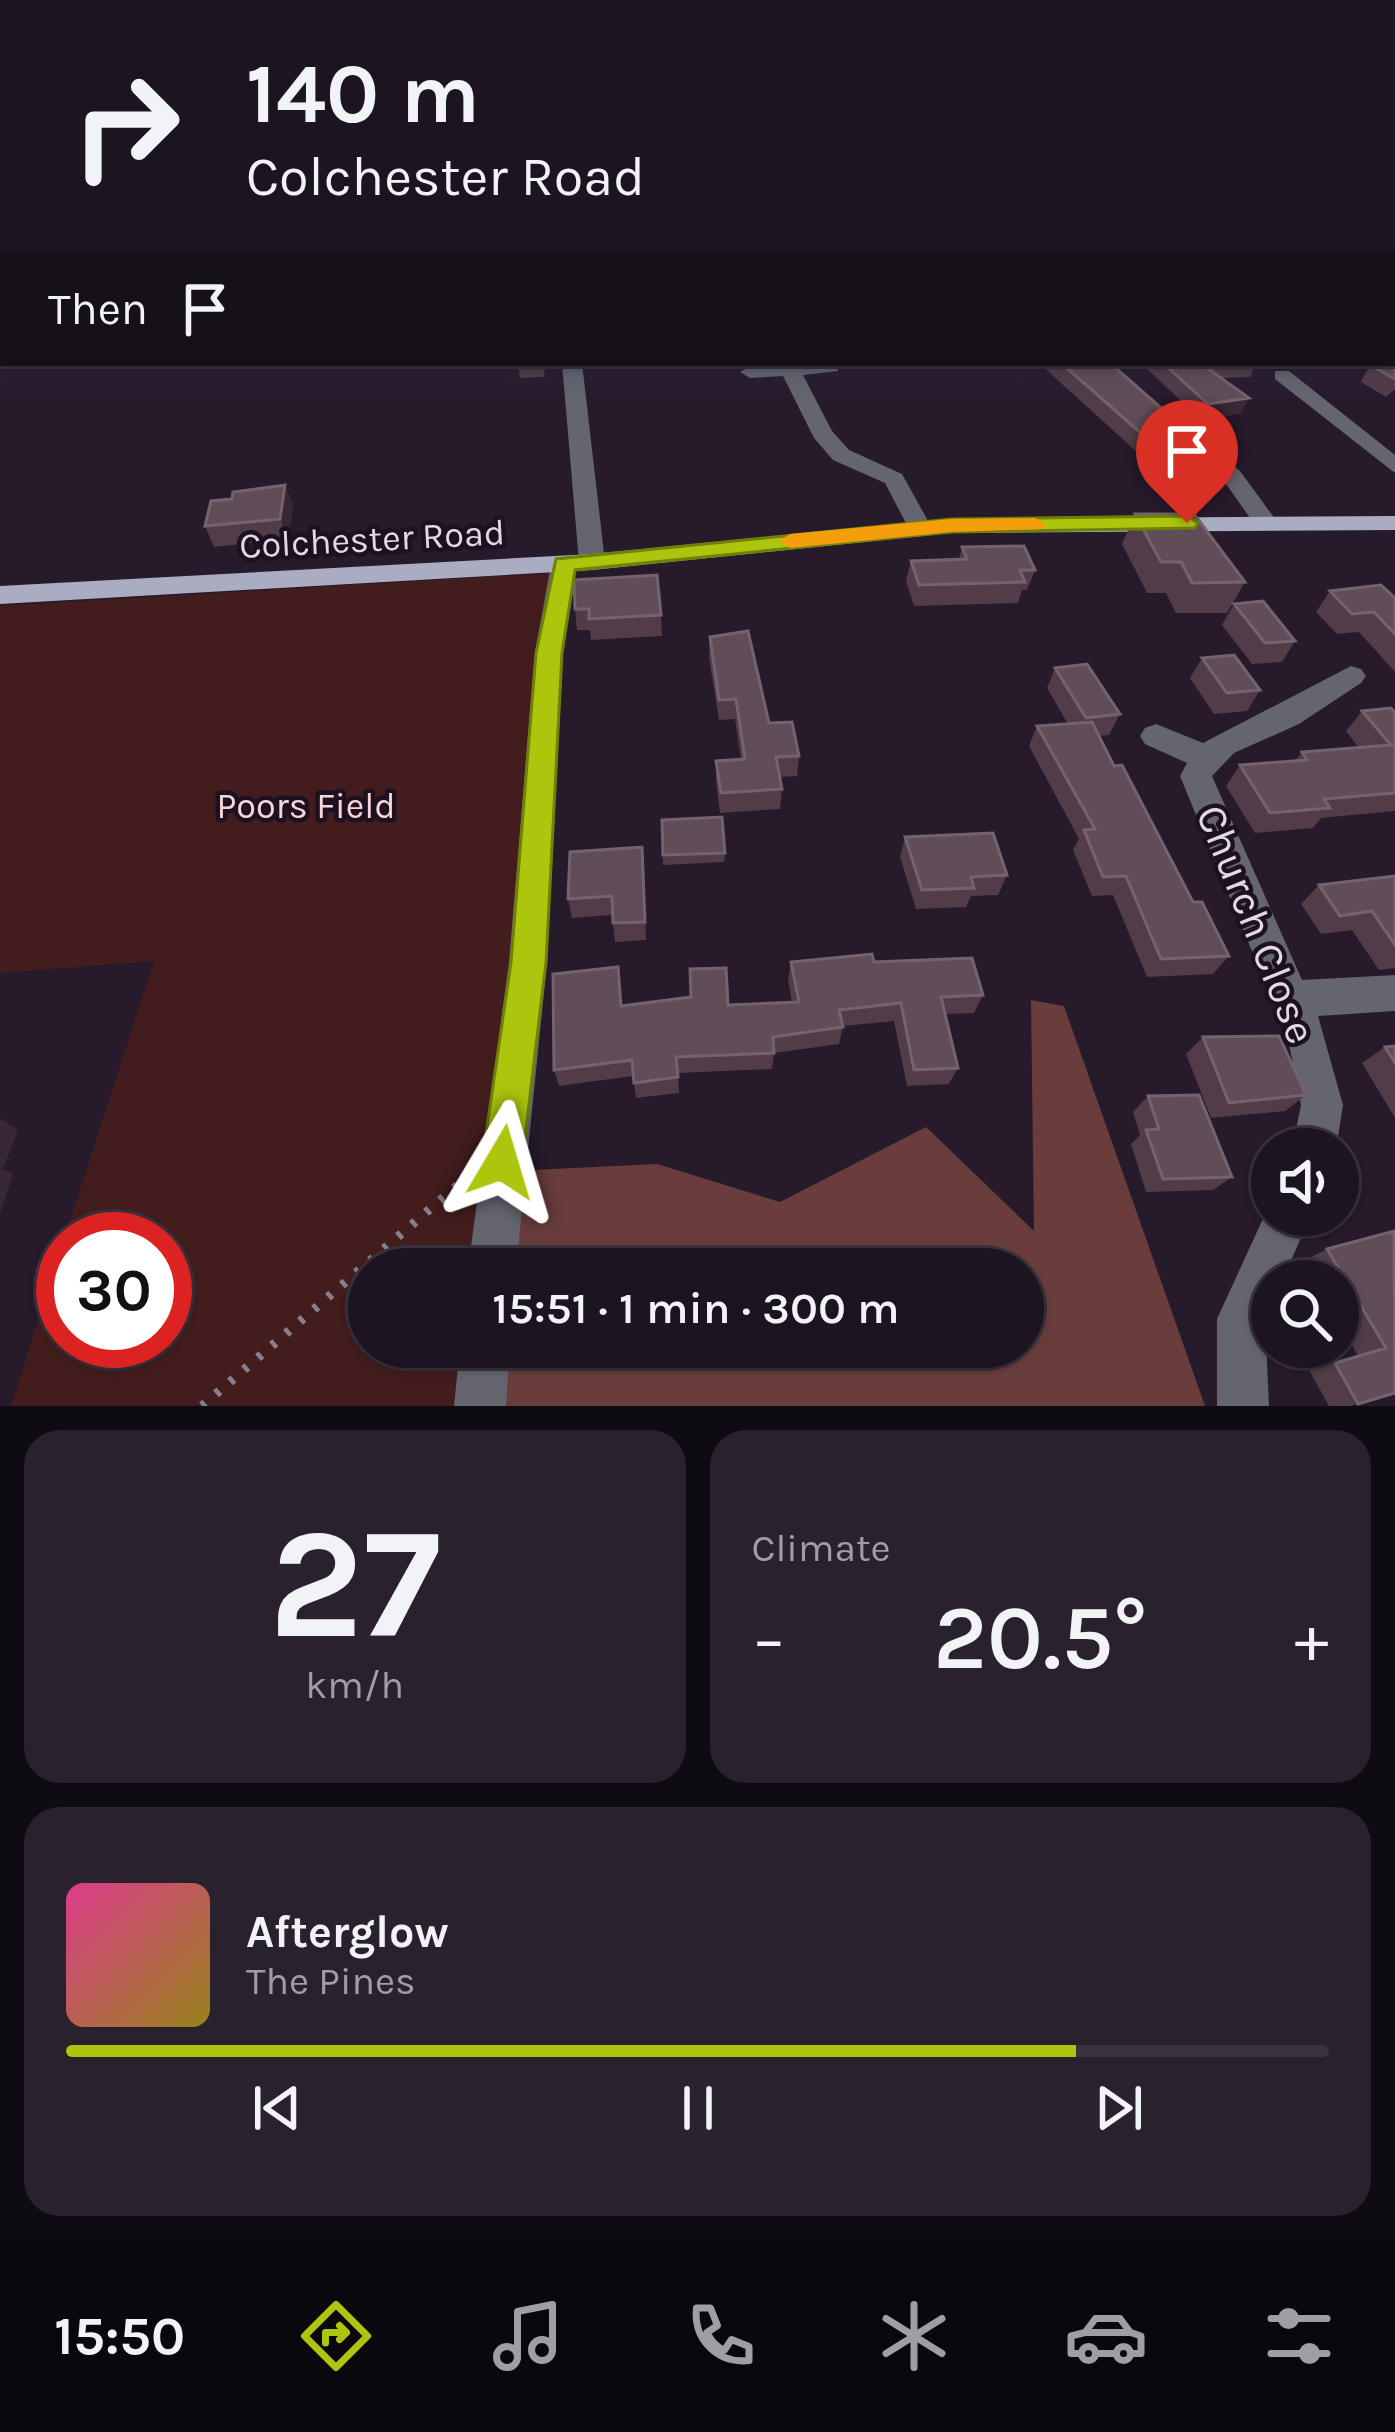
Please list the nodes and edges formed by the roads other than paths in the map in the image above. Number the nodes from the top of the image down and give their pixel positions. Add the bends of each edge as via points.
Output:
1 (572, 366) edge
2 (830, 367) dead end
3 (790, 370) junction
4 (750, 372) dead end
5 (1282, 375) dead end
6 (1153, 405) edge
7 (1395, 466) edge
8 (1266, 523) junction
9 (1395, 523) edge
10 (920, 528) junction
11 (578, 563) junction
12 (0, 595) edge
13 (1351, 676) dead end
14 (1156, 736) dead end
15 (1204, 757) junction
16 (1395, 993) edge
17 (1290, 999) junction
18 (1318, 1128) edge
19 (1279, 1236) edge
20 (494, 1248) edge
21 (483, 1368) edge
22 (480, 1406) edge
23 (1243, 1406) edge

1 - 11 street
2 - 3 street
3 - 4 street
3 - 10 street via 841,455 894,479
5 - 7 street
6 - 8 street via 1232,476
8 - 9 main road, Colchester Road
8 - 10 main road, Colchester Road
10 - 11 main road, Colchester Road
11 - 12 main road, Colchester Road
11 - 20 street via 549,653 528,962
13 - 15 street, Church Close
14 - 15 street
15 - 17 street, Church Close via 1196,776
16 - 17 street
17 - 18 street, Church Close via 1308,1039 1322,1105
19 - 23 street via 1241,1319
21 - 22 street

